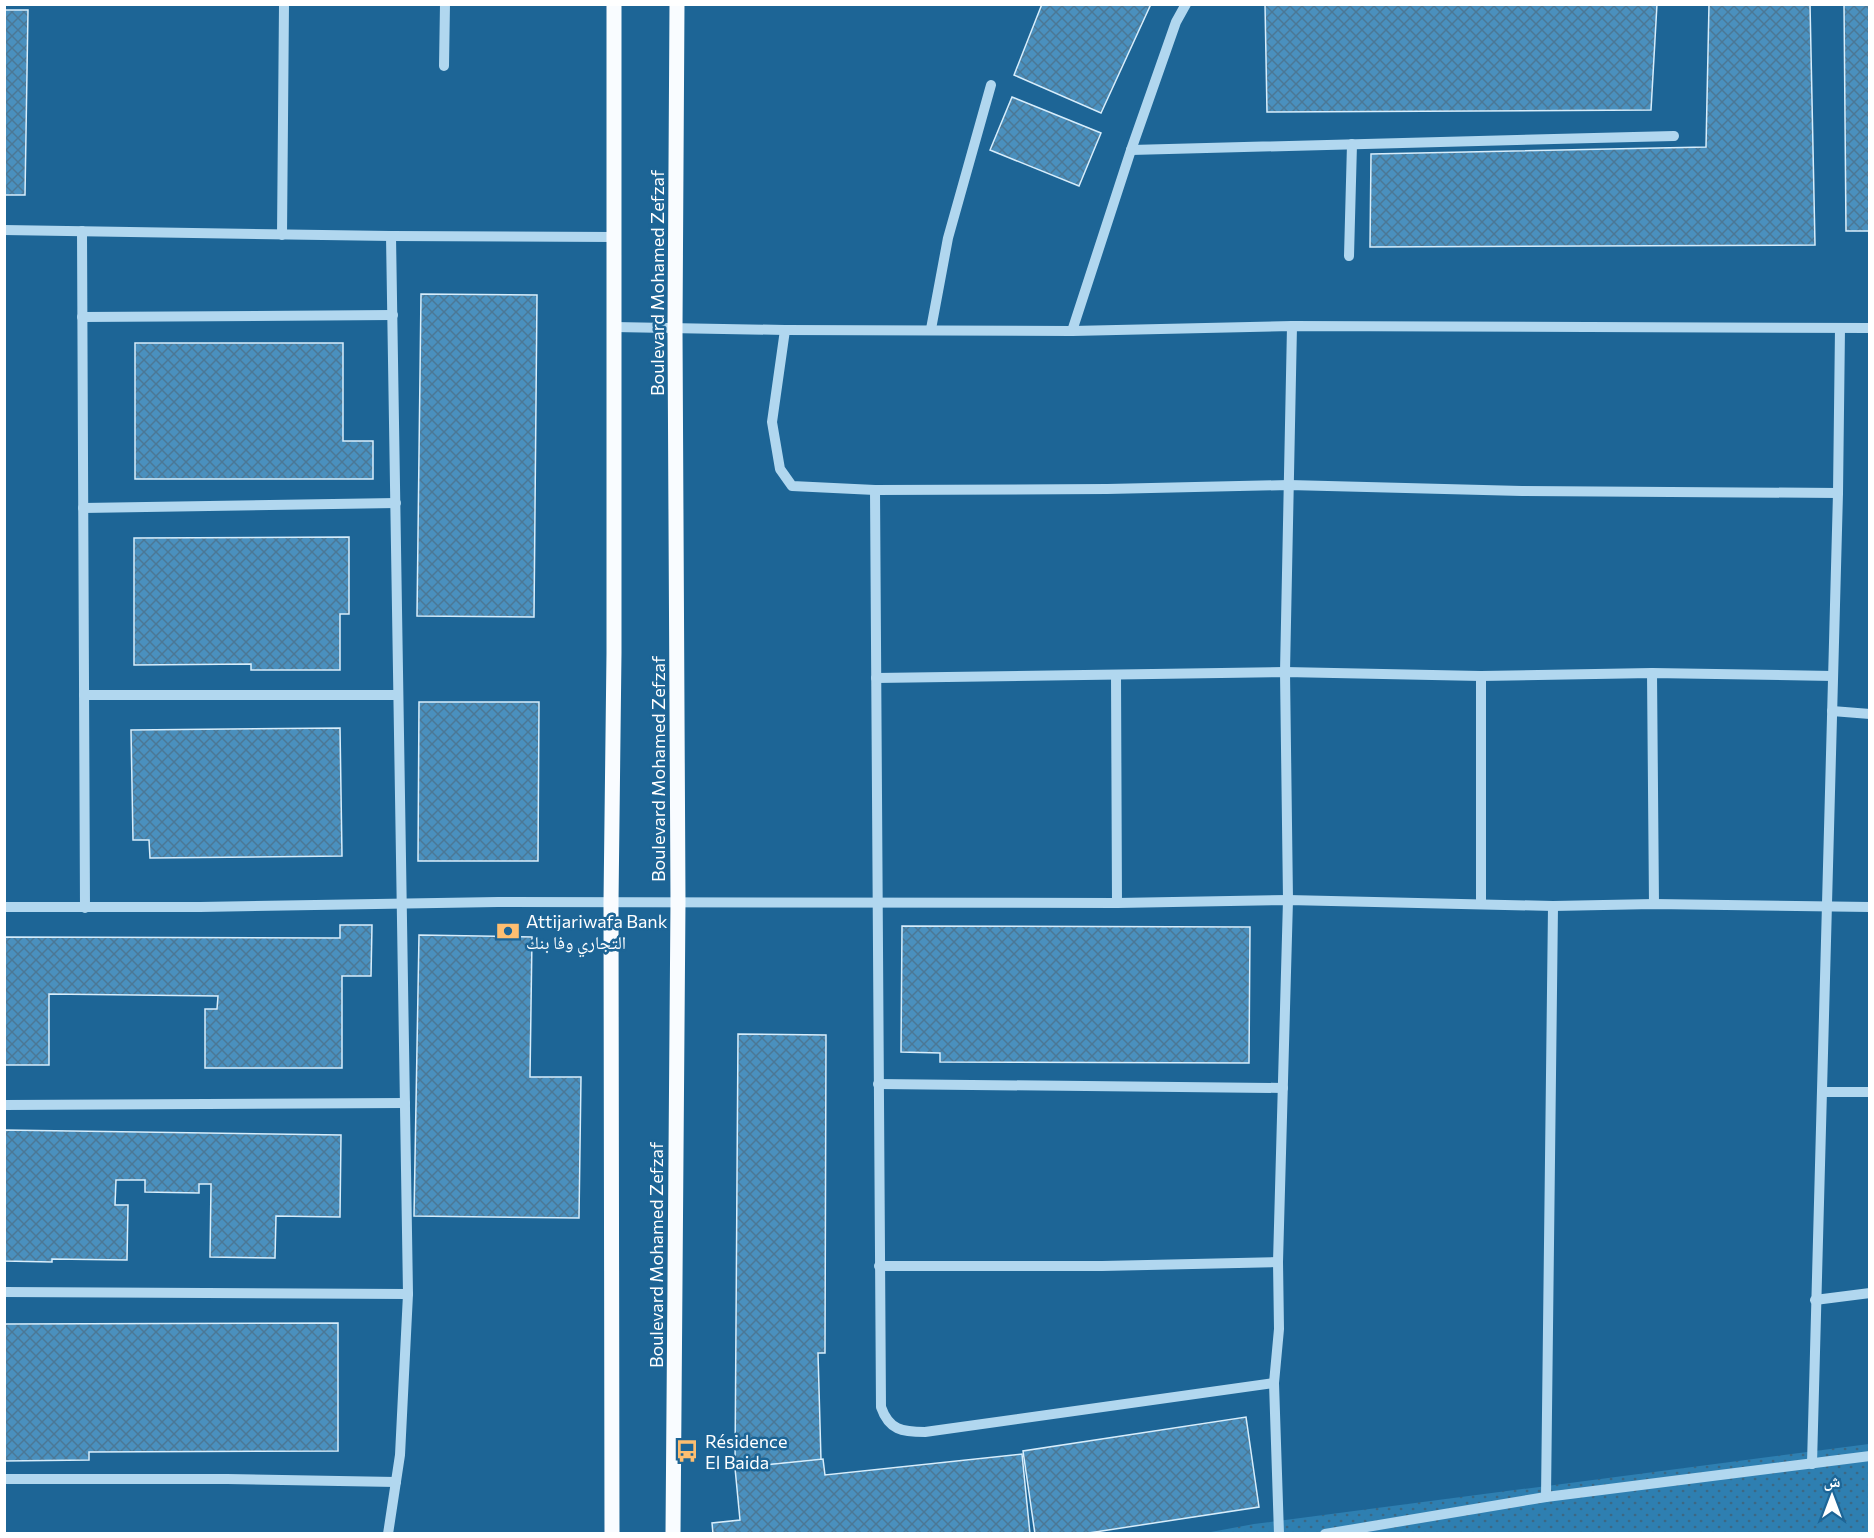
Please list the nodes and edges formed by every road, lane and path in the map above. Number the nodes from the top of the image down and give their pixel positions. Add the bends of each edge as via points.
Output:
1 (284, 4) edge
2 (445, 4) edge
3 (614, 4) edge
4 (677, 4) edge
5 (1186, 4) edge
6 (444, 66) dead end
7 (991, 85) dead end
8 (1674, 136) dead end
9 (1352, 144) junction
10 (1131, 150) junction
11 (4, 230) edge
12 (82, 231) junction
13 (282, 235) junction
14 (391, 237) junction
15 (614, 237) junction
16 (1349, 256) dead end
17 (393, 315) junction
18 (82, 317) junction
19 (1292, 326) junction
20 (614, 327) junction
21 (1840, 327) junction
22 (1869, 328) edge
23 (675, 329) junction
24 (931, 329) junction
25 (785, 330) junction
26 (1071, 331) junction
27 (1288, 484) junction
28 (875, 490) junction
29 (1838, 494) junction
30 (396, 503) junction
31 (83, 508) junction
32 (1285, 672) junction
33 (1652, 673) junction
34 (1116, 675) junction
35 (1481, 676) junction
36 (1833, 676) junction
37 (876, 678) junction
38 (398, 694) junction
39 (84, 695) junction
40 (1832, 711) junction
41 (1869, 714) edge
42 (1288, 900) junction
43 (678, 901) junction
44 (401, 902) junction
45 (611, 902) junction
46 (876, 903) junction
47 (1117, 903) junction
48 (1481, 903) junction
49 (1653, 904) junction
50 (1553, 906) junction
51 (1826, 906) junction
52 (1869, 906) edge
53 (4, 907) edge
54 (85, 908) junction
55 (878, 1084) junction
56 (1283, 1088) junction
57 (1822, 1092) junction
58 (1869, 1092) edge
59 (405, 1103) junction
60 (4, 1105) edge
61 (1278, 1262) junction
62 (879, 1266) junction
63 (4, 1293) edge
64 (1869, 1293) edge
65 (408, 1294) junction
66 (1815, 1300) junction
67 (1274, 1383) junction
68 (1869, 1456) edge
69 (1812, 1464) junction
70 (4, 1479) edge
71 (396, 1482) junction
72 (1546, 1497) junction
73 (388, 1533) edge
74 (612, 1533) edge
75 (673, 1533) edge
76 (1279, 1533) edge
77 (1325, 1533) edge

1 - 13 street
2 - 6 street
3 - 15 main road
4 - 23 main road, Boulevard Mohamed Zefzaf
5 - 10 street via 1176,22
7 - 24 street via 948,238
8 - 9 street
9 - 10 street
9 - 16 street
10 - 26 street
11 - 12 street
12 - 13 street
12 - 18 street
13 - 14 street
14 - 15 street
14 - 17 street
15 - 20 main road
17 - 18 street
17 - 30 street
18 - 31 street
19 - 21 street
19 - 26 street
19 - 27 street
20 - 23 street
20 - 45 main road
21 - 22 street
21 - 29 street
23 - 25 street
23 - 43 main road, Boulevard Mohamed Zefzaf
24 - 25 street
24 - 26 street
25 - 28 street via 772,422 780,469 792,486
27 - 28 street
27 - 29 street
27 - 32 street
28 - 37 street
29 - 36 street
30 - 31 street
30 - 38 street
31 - 39 street
32 - 34 street
32 - 35 street
32 - 42 street
33 - 35 street
33 - 36 street
33 - 49 street
34 - 37 street
34 - 47 street
35 - 48 street
36 - 40 street
37 - 46 street
38 - 39 street
38 - 44 street
39 - 54 street
40 - 41 street
40 - 51 street
42 - 47 street
42 - 48 street
42 - 56 street
43 - 45 street
43 - 46 street
43 - 75 main road, Boulevard Mohamed Zefzaf
44 - 45 street
44 - 54 street
44 - 59 street
45 - 74 main road
46 - 47 street
46 - 55 street
48 - 50 street
49 - 50 street
49 - 51 street
50 - 72 street
51 - 52 street
51 - 57 street
53 - 54 street
55 - 56 street
55 - 62 street
56 - 61 street
57 - 58 street
57 - 66 street
59 - 60 street
59 - 65 street
61 - 62 street
61 - 67 street via 1279,1329
62 - 67 street via 881,1407 885,1419 902,1430 925,1432
63 - 65 street
64 - 66 street
65 - 71 street
66 - 69 street
67 - 76 street
68 - 69 street
69 - 72 street
70 - 71 street
71 - 73 street
72 - 77 street

